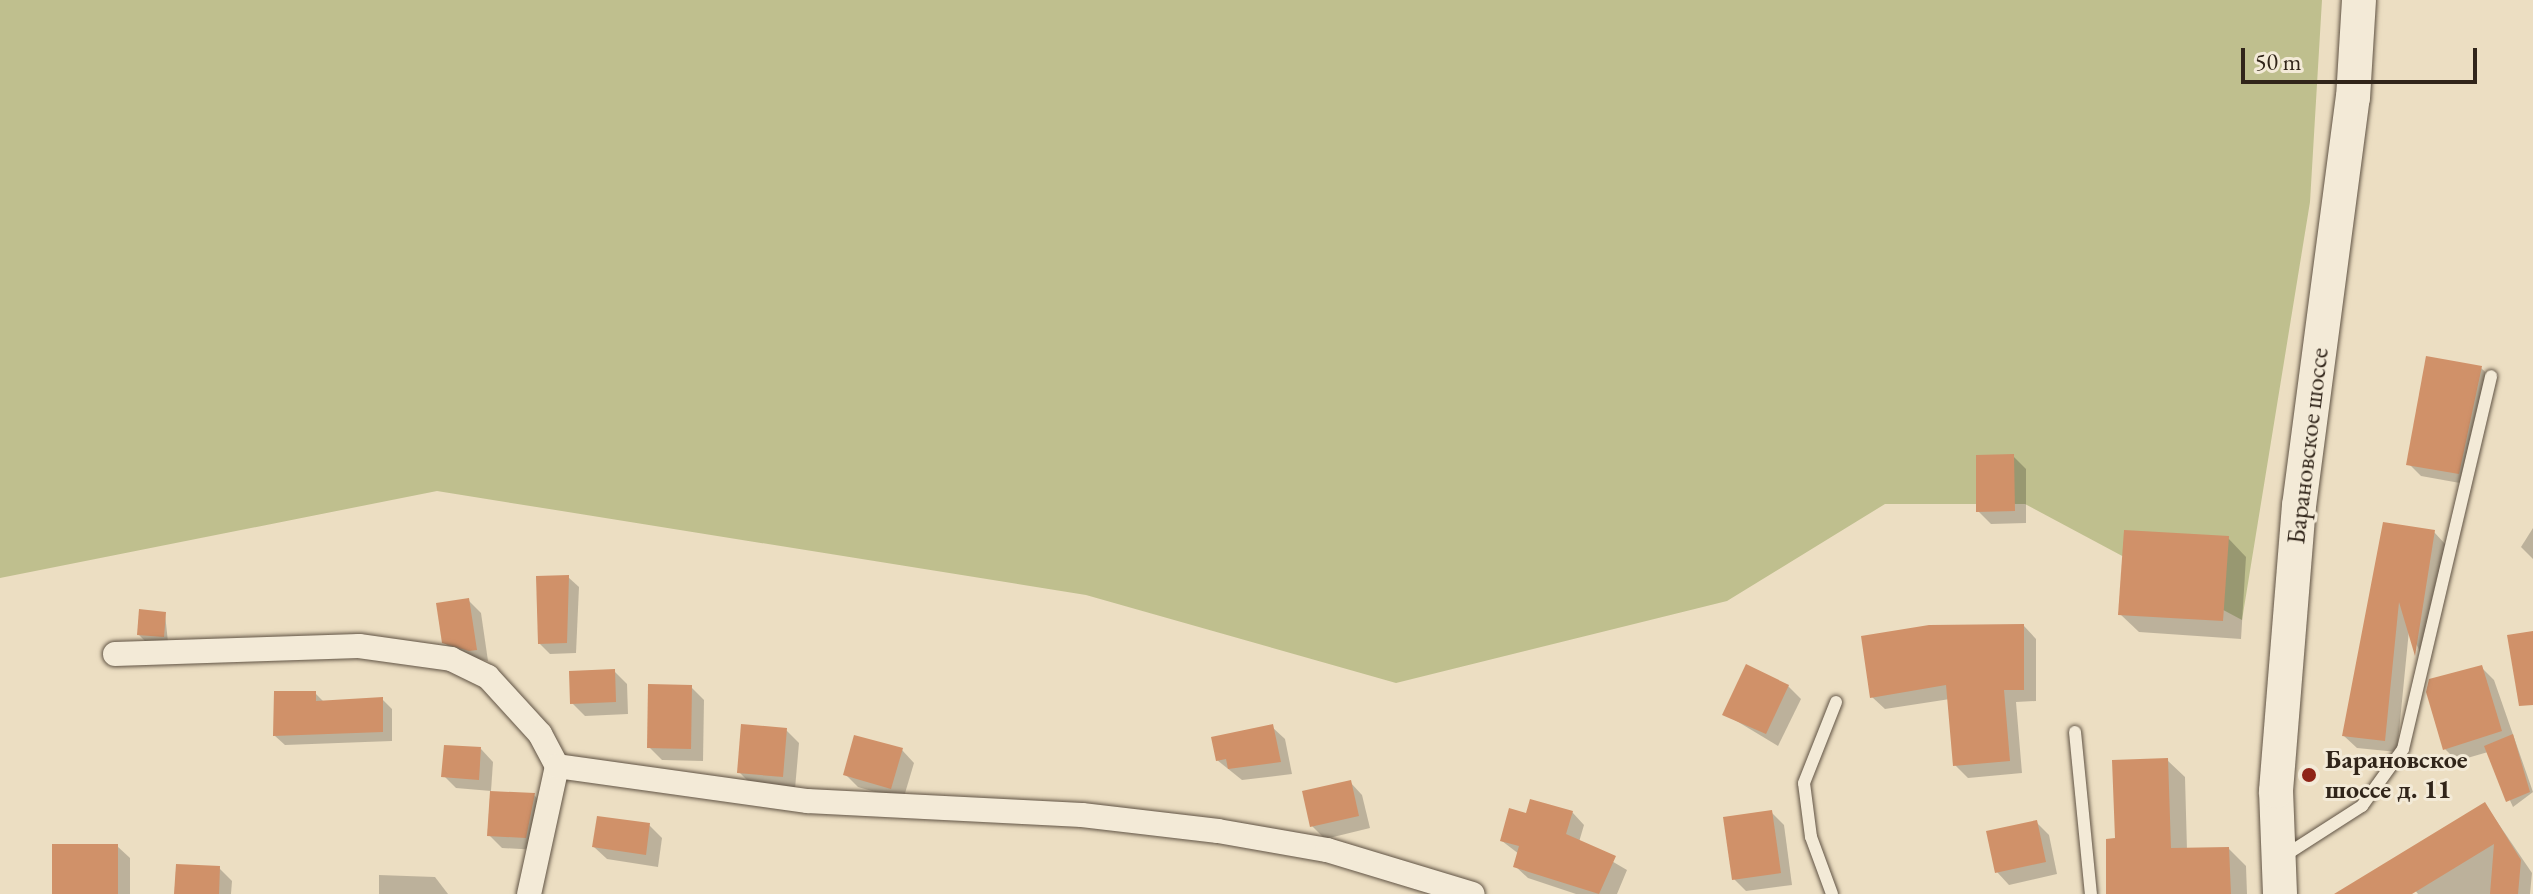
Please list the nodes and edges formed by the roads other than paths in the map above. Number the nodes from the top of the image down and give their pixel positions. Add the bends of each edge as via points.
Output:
1 (2359, 0) edge
2 (2491, 376) dead end
3 (115, 654) dead end
4 (1836, 702) dead end
5 (2075, 732) dead end
6 (557, 766) junction
7 (2277, 859) junction
8 (529, 894) edge
9 (1473, 894) edge
10 (1832, 894) edge
11 (2091, 894) edge
12 (2280, 894) edge

1 - 7 main road, Барановское шоссе via 2353,98 2299,506 2276,791
2 - 7 lane via 2403,749 2362,806
3 - 6 street via 359,646 451,659 512,697
4 - 10 lane via 1804,783 1811,837
5 - 11 lane
6 - 8 street
6 - 9 street via 807,801 1082,815 1218,831 1327,850
7 - 12 main road, Барановское шоссе

